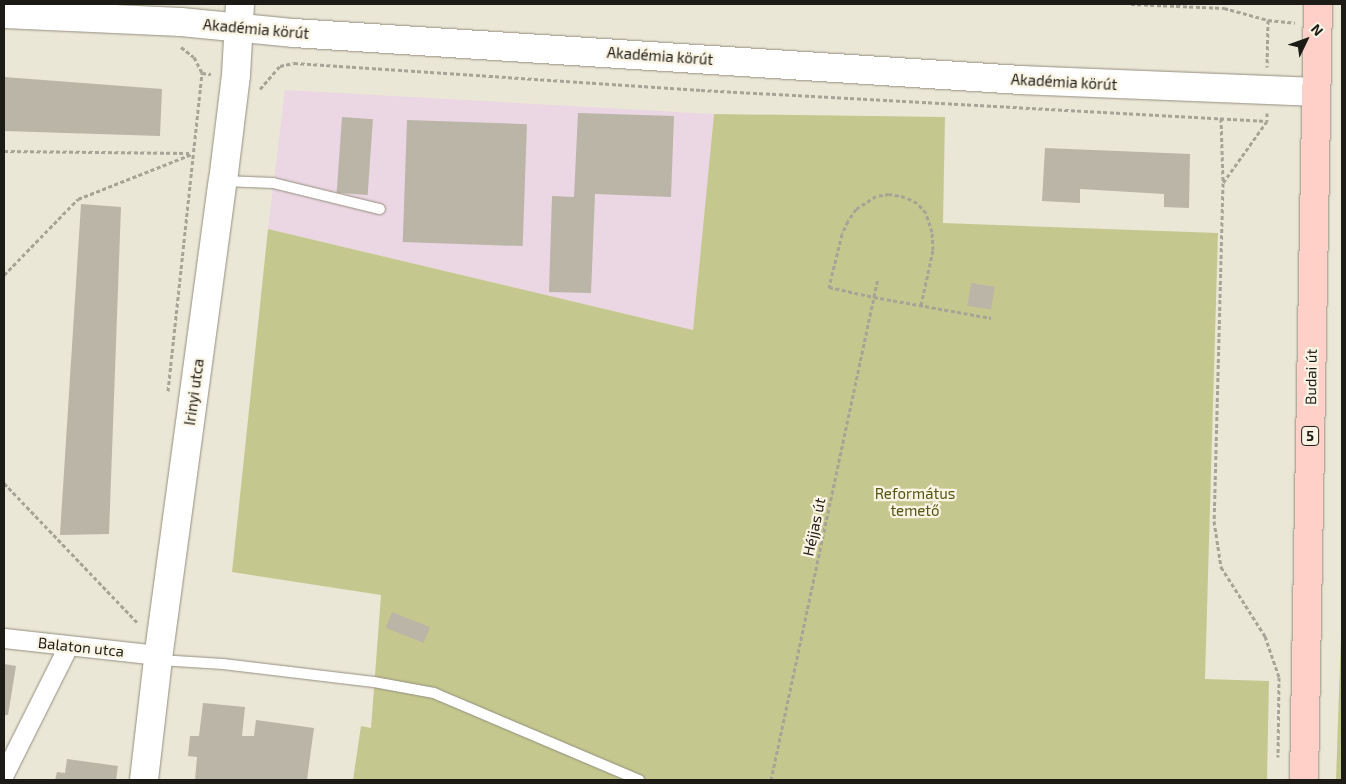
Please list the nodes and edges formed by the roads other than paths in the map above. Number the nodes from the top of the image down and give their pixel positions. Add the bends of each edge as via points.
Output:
1 (1318, 4) edge
2 (4, 14) edge
3 (239, 15) edge
4 (1316, 92) junction
5 (223, 181) junction
6 (380, 209) dead end
7 (4, 638) edge
8 (68, 646) junction
9 (158, 657) junction
10 (4, 774) edge
11 (144, 780) edge
12 (639, 780) edge
13 (1304, 780) edge

1 - 4 main road, Budai út / 5
2 - 3 street, Akadémia körút
3 - 4 street, Akadémia körút via 294,33 1021,80
3 - 5 street, Irinyi utca via 236,75
4 - 13 main road, Budai út / 5
5 - 6 lane via 273,183
5 - 9 street, Irinyi utca
7 - 8 street, Balaton utca
8 - 9 street, Balaton utca
8 - 10 street
9 - 11 street, Irinyi utca
9 - 12 lane via 374,682 434,693

